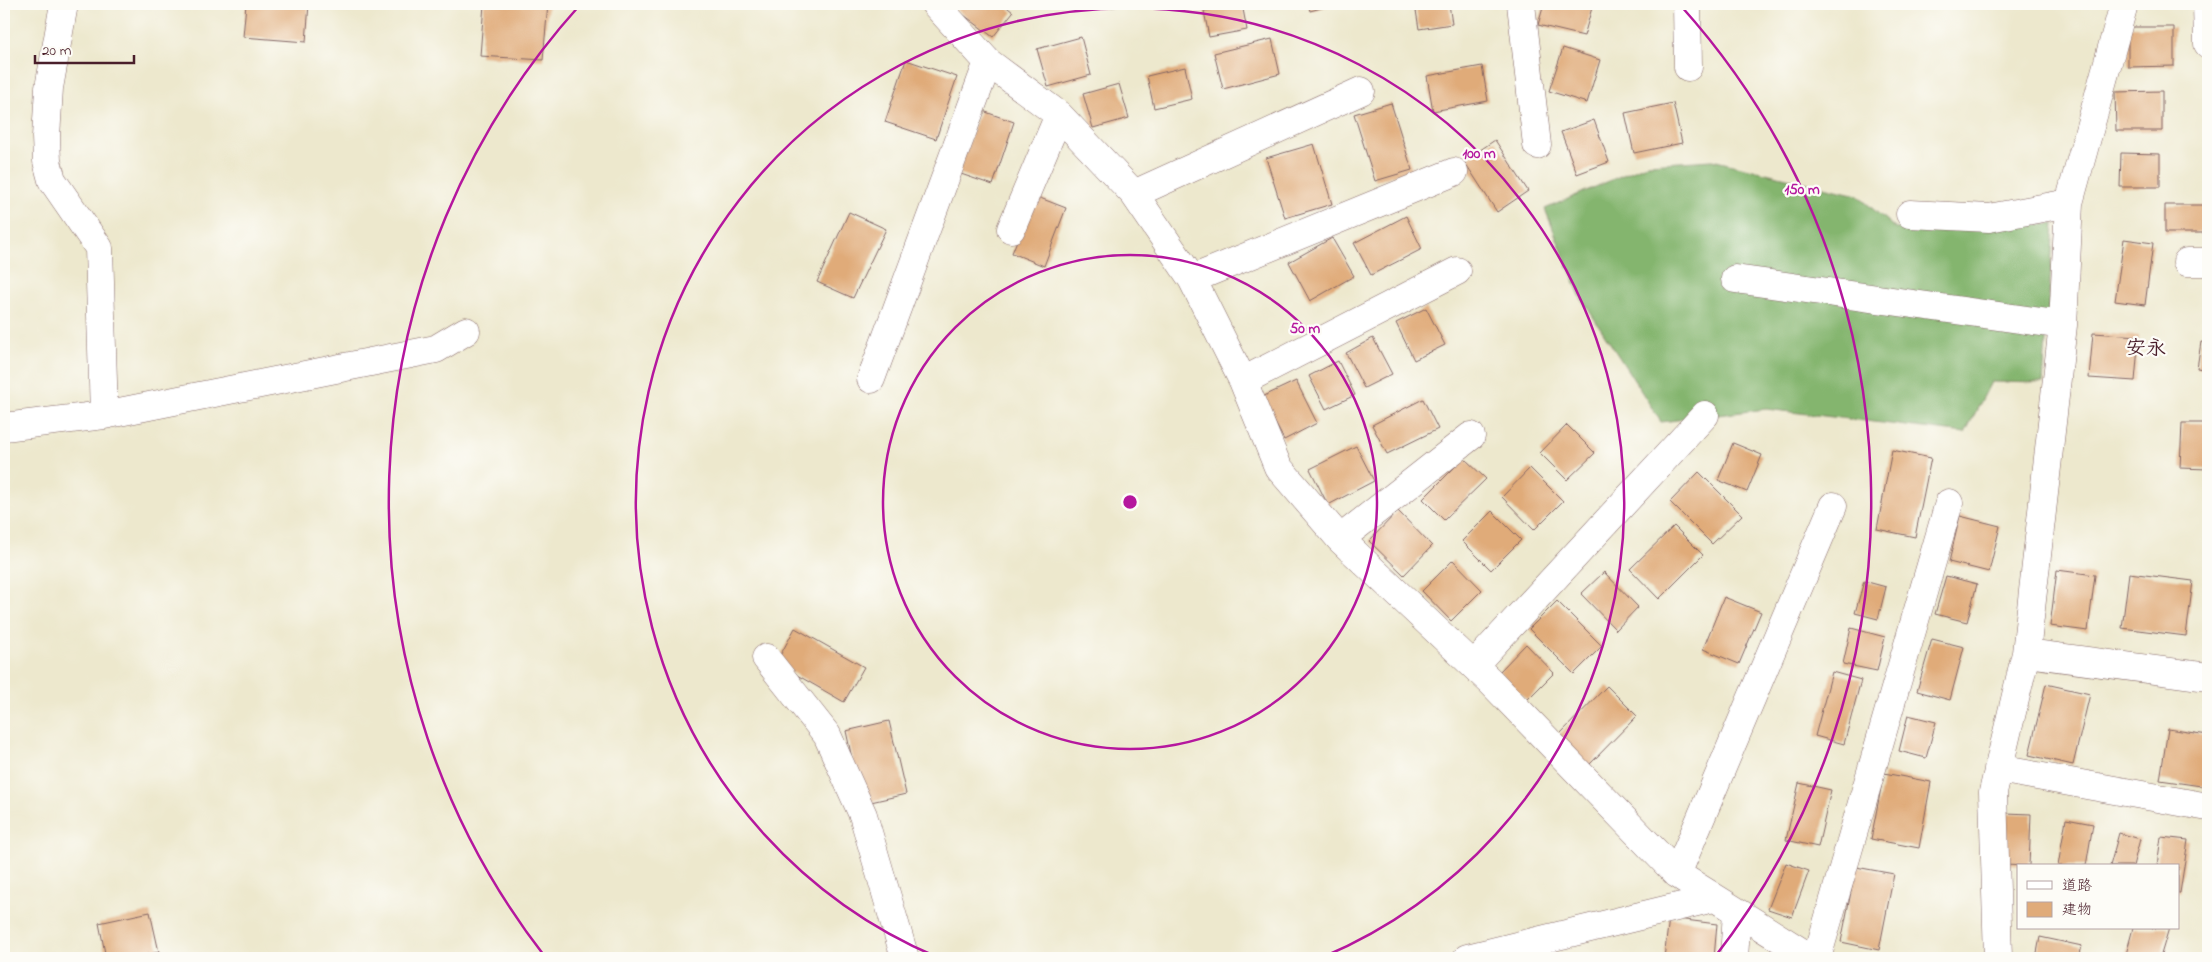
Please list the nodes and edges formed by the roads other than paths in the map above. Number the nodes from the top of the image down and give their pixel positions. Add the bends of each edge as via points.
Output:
1 (64, 4) edge
2 (935, 4) edge
3 (1521, 4) edge
4 (1687, 4) edge
5 (2124, 4) edge
6 (2206, 4) edge
7 (2208, 44) edge
8 (988, 62) junction
9 (1688, 67) dead end
10 (1361, 91) dead end
11 (1059, 115) junction
12 (1537, 145) dead end
13 (1454, 172) dead end
14 (1134, 194) junction
15 (2069, 203) junction
16 (1910, 214) dead end
17 (1011, 229) dead end
18 (1457, 271) dead end
19 (1735, 279) dead end
20 (1192, 280) junction
21 (2063, 324) junction
22 (466, 331) dead end
23 (871, 379) dead end
24 (1243, 381) junction
25 (104, 415) junction
26 (1704, 415) dead end
27 (4, 427) edge
28 (1471, 436) dead end
29 (1949, 503) dead end
30 (1833, 506) dead end
31 (1340, 539) junction
32 (2026, 653) junction
33 (766, 658) dead end
34 (1474, 666) junction
35 (2208, 676) edge
36 (1998, 770) junction
37 (2208, 807) edge
38 (1677, 874) junction
39 (1714, 898) junction
40 (1737, 912) junction
41 (905, 958) edge
42 (1467, 958) edge
43 (1734, 958) edge
44 (1811, 958) edge
45 (1817, 958) edge
46 (1998, 958) edge

1 - 25 street via 49,88 47,161 52,180 100,248
2 - 8 street
3 - 12 street
4 - 9 street
5 - 15 street
6 - 7 street
8 - 11 street
8 - 23 street
10 - 14 street
11 - 14 street
11 - 17 street
13 - 20 street
14 - 20 street
15 - 16 street via 1989,218
15 - 21 street
18 - 24 street
19 - 21 street
20 - 24 street
21 - 32 street
22 - 25 street via 436,349
24 - 31 street via 1278,467
25 - 27 street
26 - 34 street
28 - 31 street
29 - 45 street
30 - 38 street
31 - 34 street
32 - 35 street
32 - 36 street
33 - 41 street via 827,736 835,753 863,815
34 - 38 street
36 - 37 street
36 - 46 street via 1993,792
38 - 39 street
39 - 40 street
39 - 42 street
40 - 43 street
40 - 44 street

